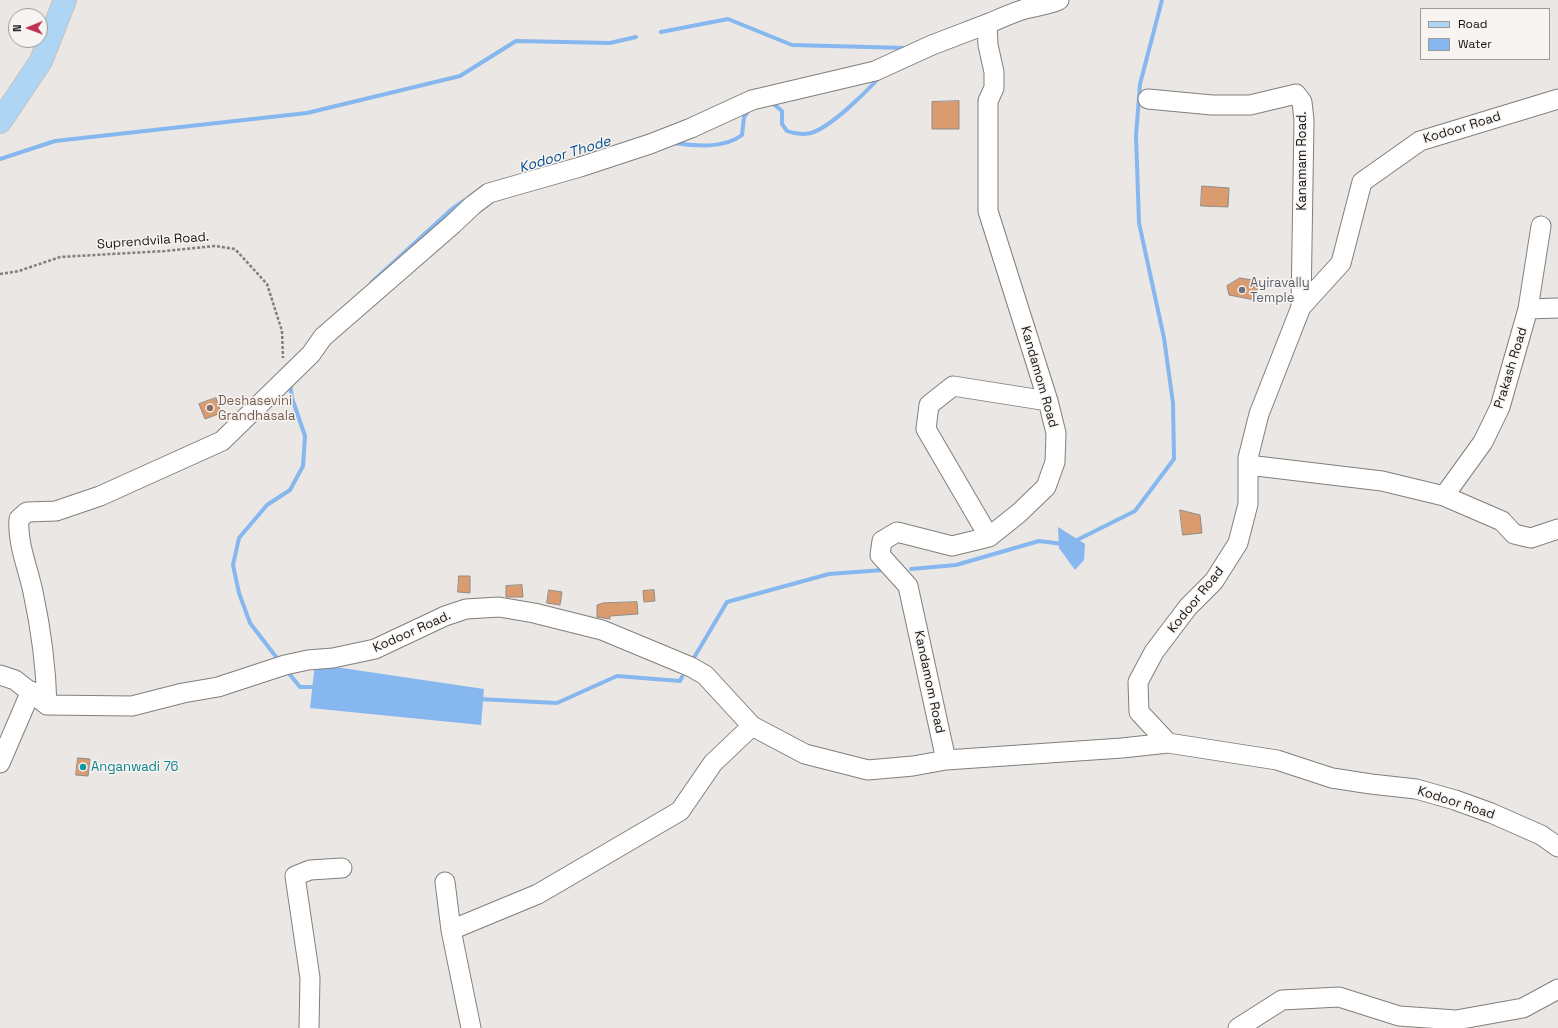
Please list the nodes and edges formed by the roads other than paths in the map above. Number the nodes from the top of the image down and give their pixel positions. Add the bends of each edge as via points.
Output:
1 (65, 0) edge
2 (1059, 0) edge
3 (987, 24) junction
4 (1148, 99) dead end
5 (1558, 99) edge
6 (0, 122) edge
7 (1541, 226) dead end
8 (1301, 307) junction
9 (1558, 308) edge
10 (1528, 309) junction
11 (1048, 402) junction
12 (1248, 465) junction
13 (1444, 496) junction
14 (1558, 529) edge
15 (989, 537) junction
16 (0, 675) edge
17 (31, 691) junction
18 (47, 705) junction
19 (752, 726) junction
20 (1168, 743) junction
21 (946, 760) junction
22 (0, 763) edge
23 (1558, 847) edge
24 (342, 868) dead end
25 (445, 882) dead end
26 (451, 930) junction
27 (1558, 990) edge
28 (309, 1028) edge
29 (471, 1028) edge
30 (1238, 1028) edge

1 - 6 main road via 42,61
2 - 3 street via 1004,16
3 - 11 street, Kandamom Road via 988,45 994,72 994,88 988,101 988,210
3 - 18 street via 876,71 752,100 650,144 482,197 322,337 310,354 222,441 100,496 56,510 27,512 19,519 20,537 42,642
4 - 8 street, Kanamam Road. via 1250,106 1296,94 1302,102 1304,120
5 - 8 street, Kodoor Road via 1420,141 1362,182 1341,263
7 - 10 street, Prakash Road
8 - 12 street, Kodoor Road via 1259,414
9 - 10 street
10 - 13 street, Prakash Road via 1500,407 1483,442
11 - 15 street, Kandamom Road via 1056,434 1055,462 1046,487
11 - 15 street via 953,386 929,405 926,430
12 - 13 street via 1382,481
12 - 20 street, Kodoor Road via 1248,504 1238,543 1214,581 1188,607 1154,652 1138,682 1139,712
13 - 14 street via 1502,521 1514,534 1531,538
15 - 21 street, Kandamom Road via 952,546 897,532 882,541 880,555 908,586
16 - 17 street via 15,680
17 - 18 street
17 - 22 street
18 - 19 street, Kodoor Road. via 132,706 218,686 308,660 333,658 375,649 445,616 466,609 500,607 602,630 691,667 705,674
19 - 21 street, Kodoor Road. via 804,754 868,770
19 - 26 street via 712,763 680,811 538,894
20 - 21 street, Kodoor Road.
20 - 23 street, Kodoor Road via 1277,760 1332,778 1416,789 1491,813 1541,835
24 - 28 street via 310,870 295,876 310,978
25 - 26 street
26 - 29 street
27 - 30 street via 1523,1008 1456,1020 1399,1016 1339,997 1282,1000

